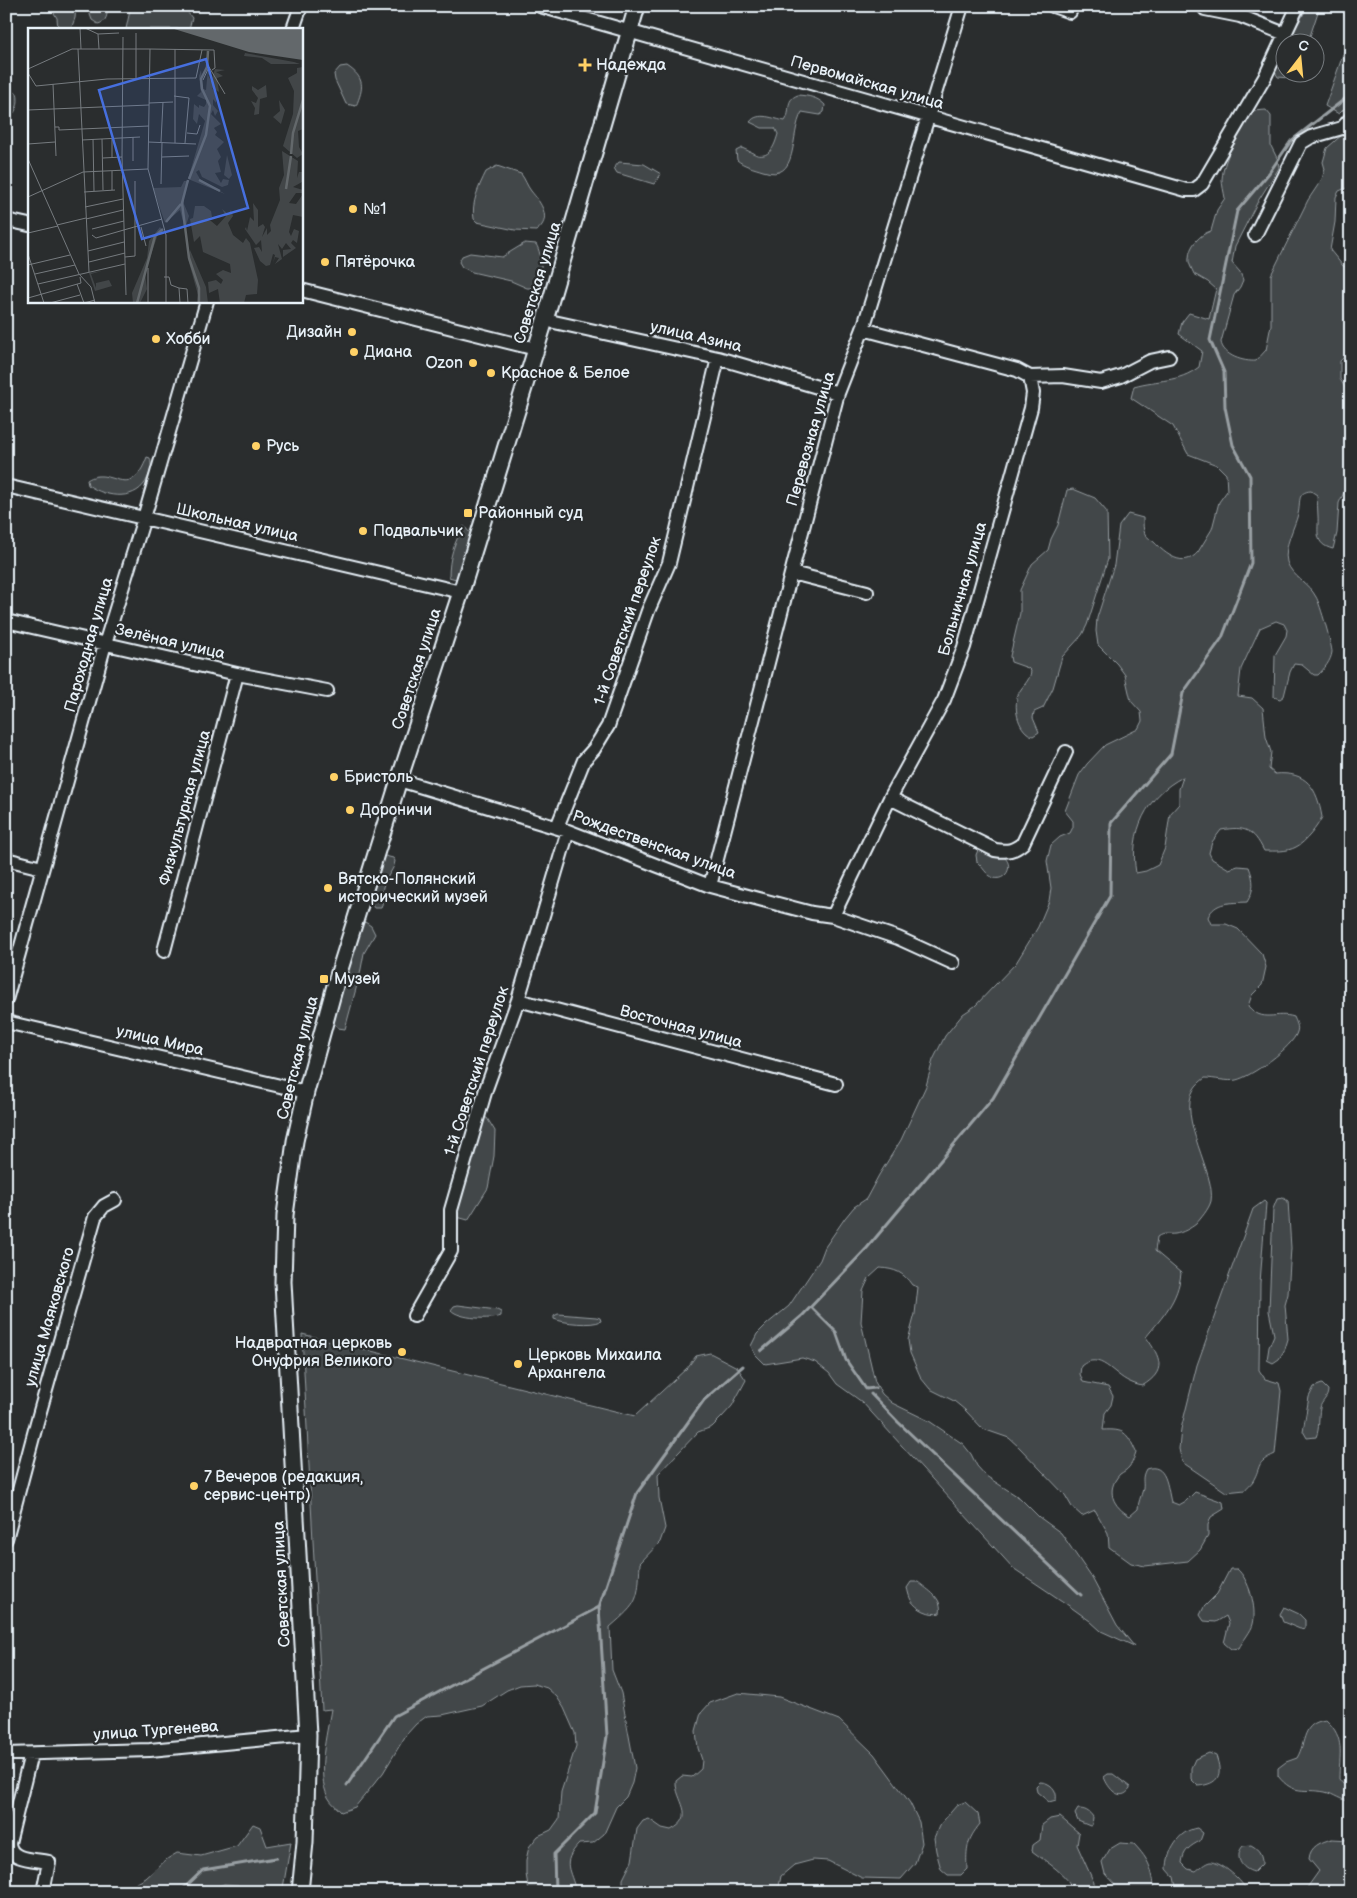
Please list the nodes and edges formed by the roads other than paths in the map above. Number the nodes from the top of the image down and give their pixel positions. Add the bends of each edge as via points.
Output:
1 (301, 6) edge
2 (540, 6) edge
3 (637, 6) edge
4 (962, 6) edge
5 (1053, 6) edge
6 (1298, 6) edge
7 (1205, 9) dead end
8 (1070, 12) dead end
9 (293, 28) edge
10 (630, 32) junction
11 (1280, 32) edge
12 (1286, 32) edge
13 (1274, 57) edge
14 (928, 117) junction
15 (1351, 118) edge
16 (6, 220) edge
17 (28, 225) edge
18 (1255, 235) dead end
19 (302, 290) edge
20 (207, 302) edge
21 (546, 320) junction
22 (864, 329) junction
23 (536, 349) junction
24 (1170, 357) dead end
25 (718, 358) junction
26 (1030, 377) junction
27 (838, 393) junction
28 (6, 486) edge
29 (144, 518) junction
30 (792, 574) junction
31 (461, 592) junction
32 (867, 592) dead end
33 (6, 620) edge
34 (105, 644) junction
35 (237, 674) junction
36 (327, 691) dead end
37 (1066, 752) dead end
38 (399, 780) junction
39 (890, 798) junction
40 (562, 829) junction
41 (6, 859) edge
42 (42, 868) junction
43 (710, 886) junction
44 (833, 916) junction
45 (164, 951) dead end
46 (953, 963) dead end
47 (6, 1000) edge
48 (518, 1000) junction
49 (6, 1022) edge
50 (836, 1084) dead end
51 (306, 1092) junction
52 (115, 1200) dead end
53 (414, 1316) dead end
54 (6, 1539) edge
55 (308, 1735) junction
56 (6, 1754) edge
57 (31, 1754) junction
58 (43, 1892) edge
59 (300, 1892) edge

1 - 9 street
2 - 10 street, Первомайская улица
3 - 10 street, Советская улица
4 - 14 street, Перевозная улица
5 - 8 street
6 - 12 street
7 - 11 street via 1240,16
10 - 14 street, Первомайская улица
10 - 21 street, Советская улица
13 - 14 street, Первомайская улица via 1202,184 1194,190
14 - 22 street, Перевозная улица
15 - 18 street via 1342,128 1301,143
16 - 17 street
19 - 23 street
20 - 29 street, Пароходная улица
21 - 23 street, Советская улица
21 - 25 street, улица Азина
22 - 26 street via 1017,370
22 - 27 street, Перевозная улица
23 - 31 street, Советская улица
24 - 26 street via 1150,361 1101,382 1063,376
25 - 27 street, улица Азина
25 - 40 street, 1-й Советский переулок via 669,563 648,611 608,726 584,760
26 - 39 street, Больничная улица via 1032,408 964,648 944,700
27 - 30 street, Перевозная улица
28 - 29 street, Школьная улица
29 - 31 street, Школьная улица
29 - 34 street, Пароходная улица
30 - 32 street
30 - 43 street, Перевозная улица
31 - 38 street, Советская улица
33 - 34 street, Зелёная улица
34 - 35 street, Зелёная улица
34 - 42 street, Пароходная улица
35 - 36 street, Зелёная улица
35 - 45 street, Физкультурная улица
37 - 39 street via 1023,843 1006,852 995,850
38 - 40 street, Рождественская улица
38 - 51 street, Советская улица via 336,982
39 - 44 street, Больничная улица
40 - 43 street, Рождественская улица
40 - 48 street, 1-й Советский переулок
41 - 42 street
42 - 47 street, Пароходная улица
43 - 44 street, Рождественская улица
44 - 46 street, Рождественская улица via 898,938
48 - 50 street, Восточная улица
48 - 53 street, 1-й Советский переулок via 486,1089 451,1210 451,1251
49 - 51 street, улица Мира
51 - 55 street, Советская улица via 285,1215 283,1282
52 - 54 street, улица Маяковского via 104,1206 95,1217
55 - 57 street, улица Тургенева via 150,1750
55 - 59 street, Советская улица
56 - 57 street, улица Тургенева
57 - 58 street via 9,1843 15,1856 49,1862

